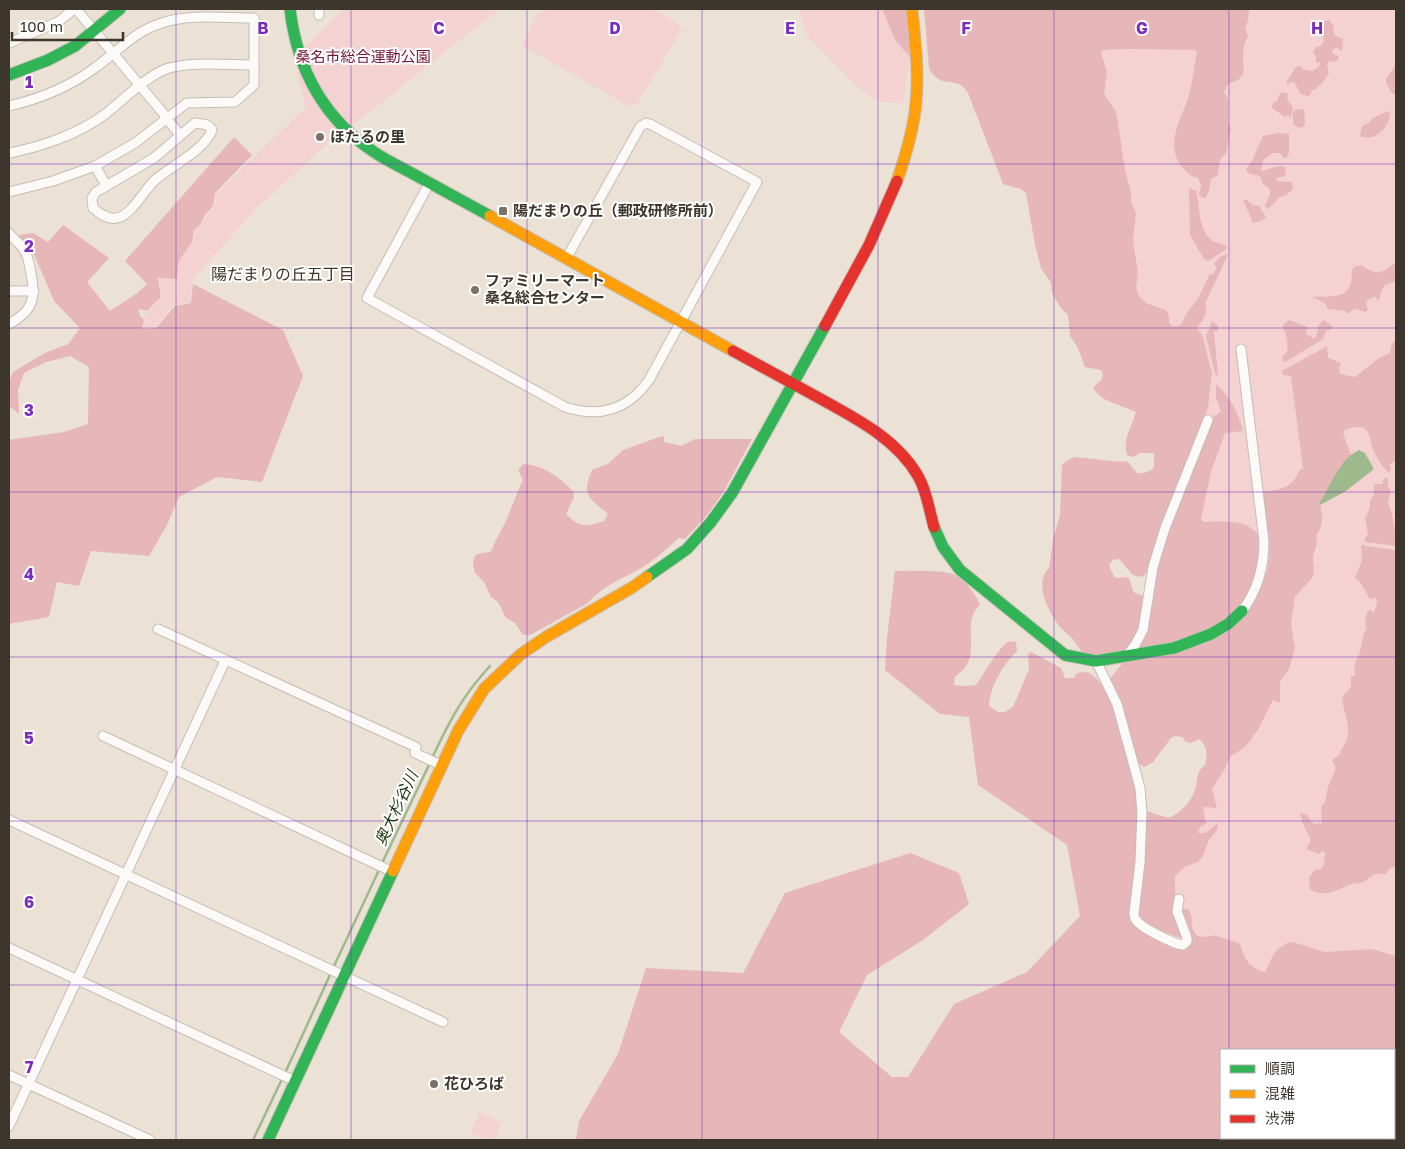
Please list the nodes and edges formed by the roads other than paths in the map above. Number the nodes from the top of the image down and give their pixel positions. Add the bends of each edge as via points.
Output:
1 (75, 9) edge
2 (120, 9) edge
3 (290, 9) edge
4 (912, 9) edge
5 (94, 31) junction
6 (9, 43) edge
7 (113, 54) junction
8 (254, 64) junction
9 (9, 75) edge
10 (140, 87) junction
11 (9, 106) edge
12 (167, 119) junction
13 (180, 135) junction
14 (9, 154) edge
15 (95, 166) junction
16 (429, 184) junction
17 (106, 185) junction
18 (9, 192) edge
19 (9, 233) edge
20 (12, 241) edge
21 (566, 259) junction
22 (9, 291) edge
23 (34, 291) junction
24 (681, 322) junction
25 (9, 324) edge
26 (1241, 349) dead end
27 (793, 384) junction
28 (1208, 420) dead end
29 (1242, 611) joint
30 (158, 629) dead end
31 (1127, 656) junction
32 (225, 660) junction
33 (1096, 660) junction
34 (103, 736) dead end
35 (442, 765) junction
36 (174, 770) junction
37 (9, 820) edge
38 (393, 872) junction
39 (125, 875) junction
40 (1179, 899) dead end
41 (9, 948) edge
42 (344, 976) junction
43 (76, 979) junction
44 (443, 1022) dead end
45 (9, 1075) edge
46 (295, 1081) junction
47 (29, 1084) junction
48 (9, 1126) edge
49 (150, 1140) edge
50 (268, 1140) edge

1 - 5 street
1 - 6 street via 58,22
2 - 5 street
3 - 16 street via 293,36 301,62 327,110 361,144
4 - 27 street via 916,103 904,166 891,200
5 - 7 street
5 - 9 street via 51,60
7 - 8 street via 156,24 188,17 254,18
7 - 10 street
7 - 11 street via 63,86
8 - 10 street via 181,65 158,72
8 - 12 street via 254,85 236,102 187,102
10 - 12 street
10 - 14 street via 102,116 62,138
12 - 13 street
12 - 15 street via 136,143
13 - 17 street via 144,165
13 - 17 street via 195,123 208,125 212,130 194,151 153,182 120,217 109,218 92,205 94,195
15 - 17 street
15 - 18 street
16 - 21 street
16 - 24 street via 367,298 555,401 576,410 596,412 624,404 643,389
19 - 20 street
20 - 23 street via 23,247 28,258
21 - 24 street
21 - 24 street via 640,127 646,124 757,182
22 - 23 street
23 - 25 street via 32,303 24,316
24 - 27 street
26 - 29 street via 1264,541 1262,572 1250,601
27 - 33 street via 876,432 905,456 922,486 941,544 960,570 1065,655
27 - 35 street via 732,493 688,549 633,587 521,654 484,689
28 - 31 street via 1160,544 1143,630
29 - 31 street via 1221,630 1205,638
30 - 32 street
31 - 33 street
32 - 35 street via 416,747 415,753
32 - 36 street
33 - 40 street via 1117,704 1140,788 1141,845 1135,918 1175,944 1183,945 1187,938 1177,911
34 - 36 street
35 - 38 street
36 - 38 street
36 - 39 street
37 - 39 street
38 - 42 street
39 - 42 street
39 - 43 street
41 - 43 street
42 - 44 street
42 - 46 street
43 - 46 street
43 - 47 street
45 - 47 street
46 - 50 street
47 - 48 street
47 - 49 street

